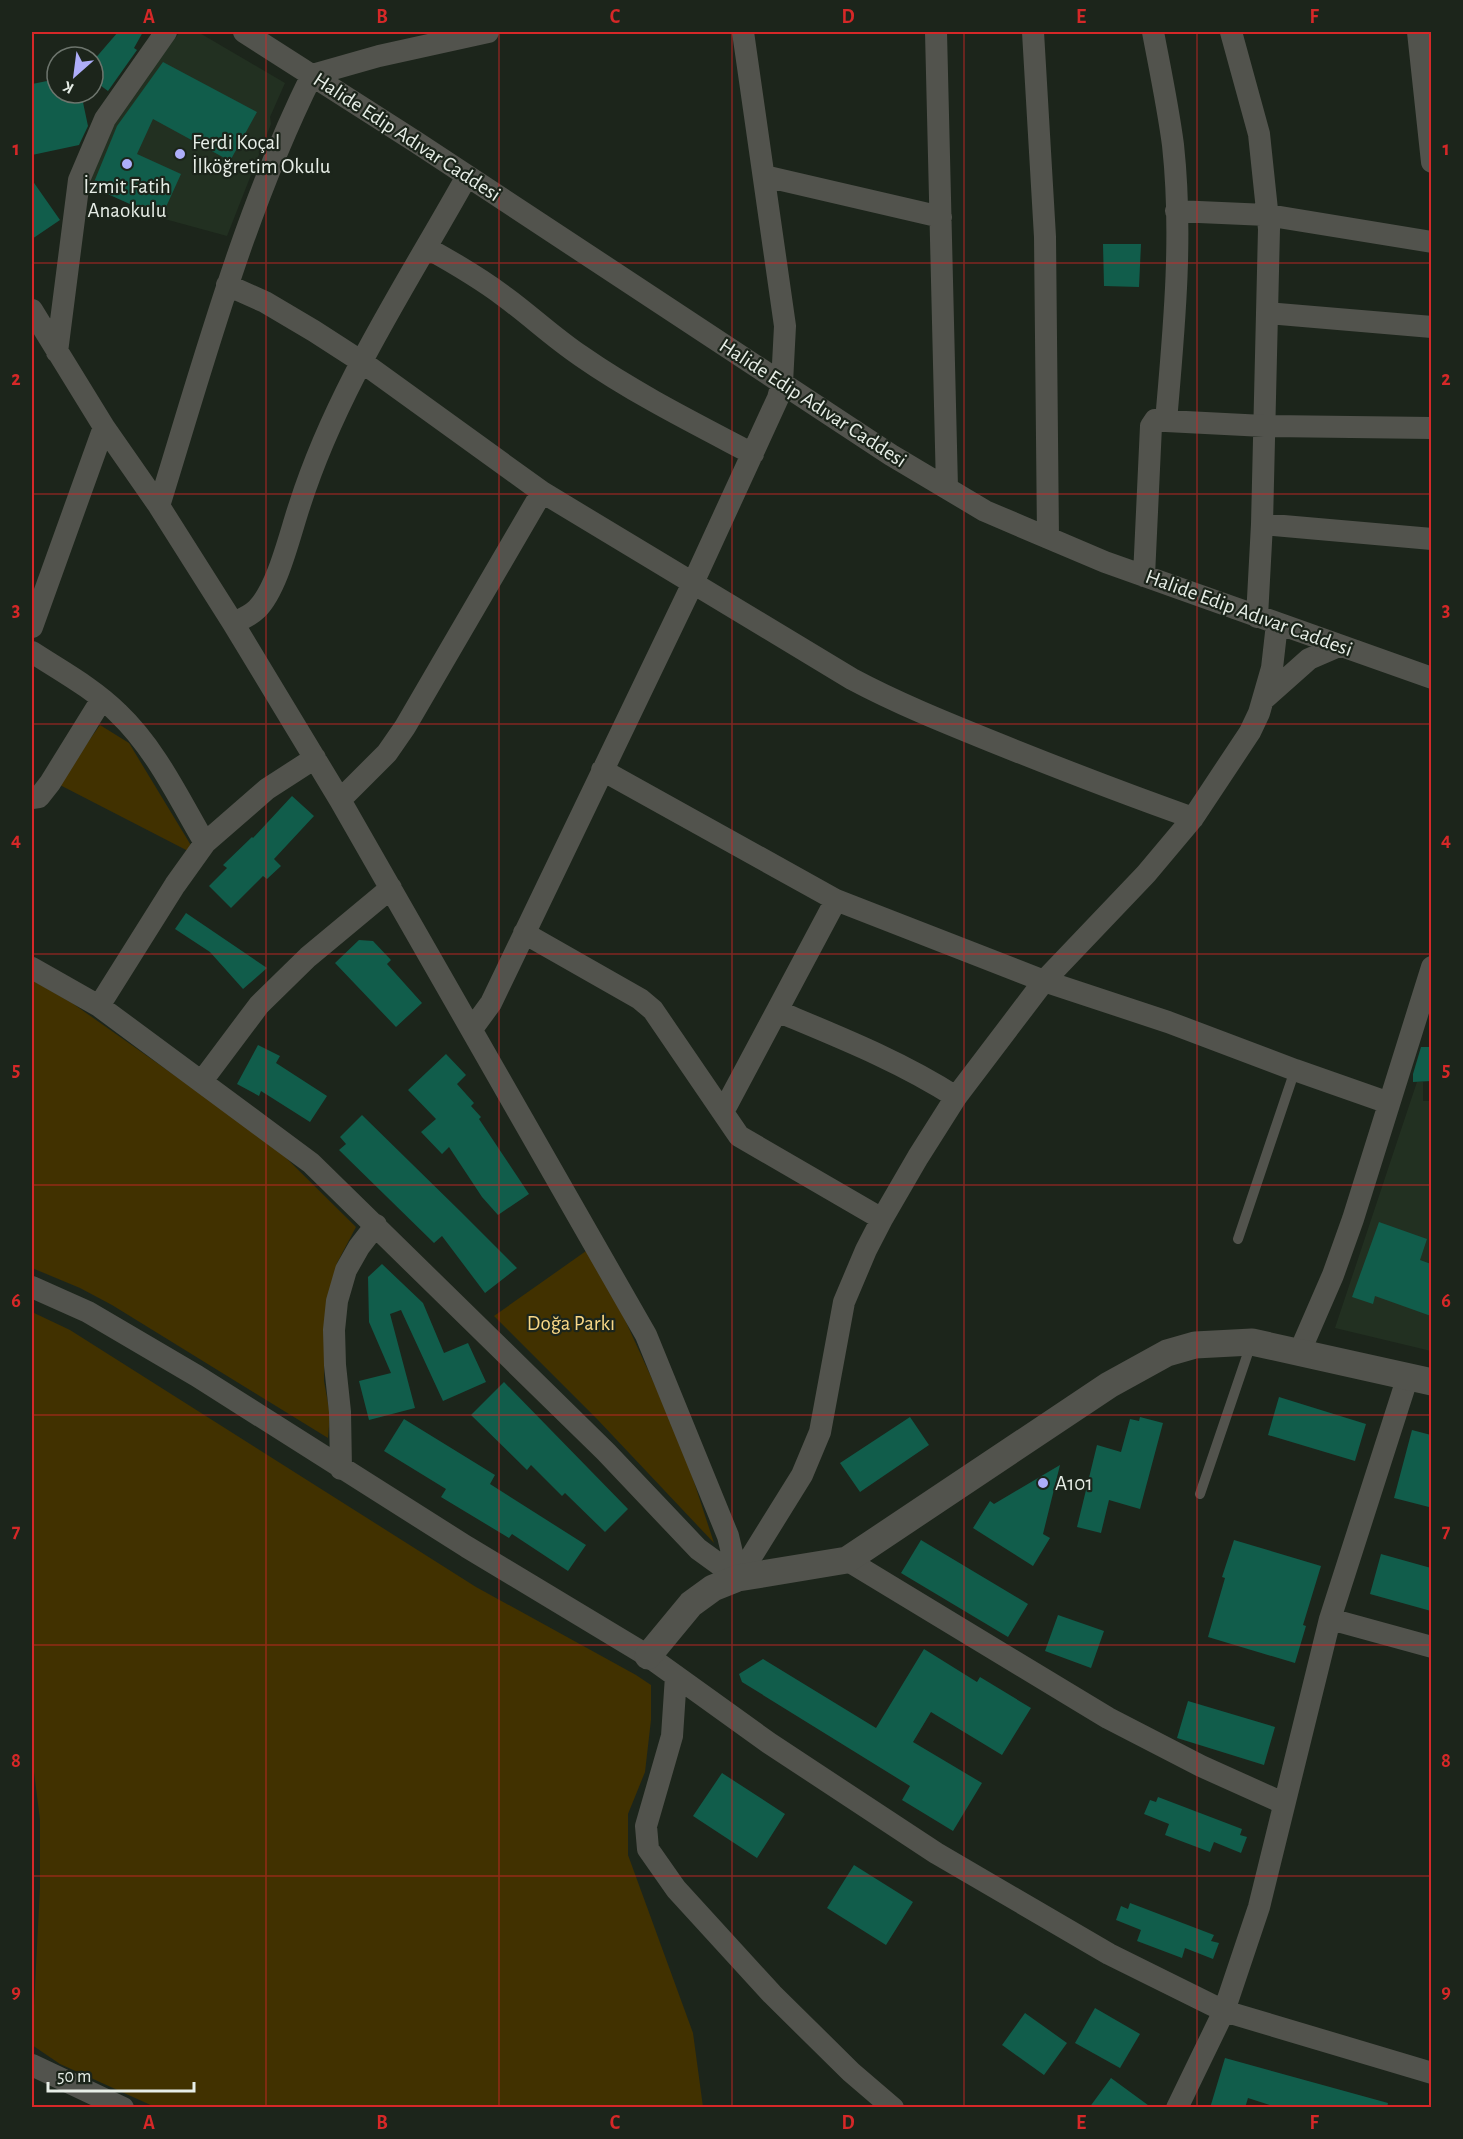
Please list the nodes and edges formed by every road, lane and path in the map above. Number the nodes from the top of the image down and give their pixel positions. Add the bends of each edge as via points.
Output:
1 (166, 32) edge
2 (244, 32) edge
3 (488, 32) edge
4 (743, 32) edge
5 (936, 32) edge
6 (1033, 32) edge
7 (1153, 32) edge
8 (1231, 32) edge
9 (1418, 32) edge
10 (312, 75) junction
11 (1431, 162) edge
12 (467, 176) junction
13 (764, 176) junction
14 (1176, 211) junction
15 (1267, 215) junction
16 (941, 217) junction
17 (1431, 242) edge
18 (427, 248) junction
19 (228, 285) junction
20 (32, 310) edge
21 (1268, 313) junction
22 (1431, 327) edge
23 (57, 352) junction
24 (362, 362) junction
25 (782, 383) junction
26 (1166, 421) junction
27 (1264, 426) junction
28 (104, 427) junction
29 (1431, 428) edge
30 (753, 454) junction
31 (946, 488) junction
32 (543, 492) junction
33 (159, 506) junction
34 (1262, 524) junction
35 (1048, 538) junction
36 (1431, 539) edge
37 (1144, 576) junction
38 (693, 583) junction
39 (1267, 621) junction
40 (233, 623) junction
41 (32, 627) edge
42 (1339, 646) junction
43 (32, 652) edge
44 (1431, 678) edge
45 (102, 699) junction
46 (1263, 700) junction
47 (315, 758) junction
48 (602, 770) junction
49 (32, 798) edge
50 (340, 800) junction
51 (1193, 818) junction
52 (205, 843) junction
53 (391, 888) junction
54 (836, 900) junction
55 (524, 933) junction
56 (1431, 966) edge
57 (32, 968) edge
58 (1044, 981) junction
59 (99, 1006) junction
60 (777, 1011) junction
61 (472, 1029) junction
62 (1295, 1070) junction
63 (202, 1081) junction
64 (956, 1097) junction
65 (1389, 1102) junction
66 (723, 1112) junction
67 (882, 1219) junction
68 (376, 1225) junction
69 (1238, 1239) dead end
70 (32, 1287) edge
71 (1252, 1342) junction
72 (1300, 1351) junction
73 (1420, 1379) edge
74 (341, 1469) junction
75 (1200, 1494) dead end
76 (847, 1560) junction
77 (738, 1578) junction
78 (1330, 1619) junction
79 (1431, 1647) edge
80 (648, 1656) junction
81 (676, 1676) junction
82 (1283, 1803) junction
83 (1224, 2011) junction
84 (32, 2065) edge
85 (1431, 2073) edge
86 (123, 2108) edge
87 (893, 2108) edge
88 (1177, 2108) edge

1 - 23 street via 105,119 79,180
2 - 10 street, Halide Edip Adıvar Caddesi
3 - 10 street
4 - 13 street
5 - 16 street
6 - 35 street via 1045,237
7 - 14 street via 1173,145
8 - 15 street via 1259,134
9 - 11 street
10 - 12 street, Halide Edip Adıvar Caddesi
10 - 19 street
12 - 18 street
12 - 25 street, Halide Edip Adıvar Caddesi
13 - 16 street
13 - 25 street via 785,326
14 - 15 street
14 - 26 street via 1178,254
15 - 17 street
15 - 21 street
16 - 31 street
18 - 24 street
18 - 30 street via 505,297 583,358
19 - 24 street via 265,302
19 - 33 street
20 - 23 street
21 - 22 street
21 - 27 street
23 - 28 street
24 - 32 street
24 - 40 street via 313,463 267,596 247,616
25 - 30 street
25 - 31 street, Halide Edip Adıvar Caddesi
26 - 27 street
26 - 37 street via 1155,420 1151,426
27 - 29 street
27 - 34 street
28 - 33 street
28 - 41 street
30 - 38 street
31 - 35 street, Halide Edip Adıvar Caddesi via 985,511
32 - 38 street
32 - 50 street via 405,727 387,753
33 - 40 street
34 - 36 street
34 - 39 street
35 - 37 street, Halide Edip Adıvar Caddesi
37 - 39 street, Halide Edip Adıvar Caddesi
38 - 48 street
38 - 51 street via 879,693 1085,780
39 - 42 street, Halide Edip Adıvar Caddesi
39 - 46 street via 1272,668
40 - 47 street
42 - 44 street, Halide Edip Adıvar Caddesi
42 - 46 street via 1310,659
43 - 45 street
45 - 49 street via 51,783 39,797
45 - 52 street via 146,745
46 - 51 street via 1250,732
47 - 50 street
47 - 52 street via 267,789
48 - 54 street
48 - 55 street
50 - 53 street
51 - 58 street via 1146,874
52 - 59 street
53 - 61 street
53 - 63 street via 308,957 259,1005
54 - 58 street
54 - 60 street
55 - 61 street via 491,1003
55 - 66 street via 653,1010
56 - 65 street
57 - 59 street
58 - 62 street
58 - 64 street
59 - 63 street
60 - 64 street via 894,1060
60 - 66 street
61 - 77 street via 646,1335 728,1536
62 - 65 street
62 - 69 lane
63 - 68 street via 311,1163
64 - 67 street
65 - 72 street via 1333,1275
66 - 67 street via 739,1136
67 - 77 street via 844,1302 820,1432 802,1475
68 - 74 street via 345,1270 337,1301 334,1365
68 - 77 street via 606,1452 698,1549
70 - 74 street via 68,1301 129,1334
71 - 72 street
71 - 75 lane
71 - 76 street via 1195,1345 1167,1353 1099,1391
72 - 73 street
73 - 78 street
74 - 80 street
76 - 77 street
76 - 82 street via 1108,1718
77 - 80 street via 713,1588 691,1605
78 - 79 street
78 - 82 street
80 - 81 street
81 - 83 street via 769,1743 936,1853 1109,1954
81 - 87 street via 672,1736 646,1826 648,1849 676,1889 772,1994
82 - 83 street via 1259,1907
83 - 85 street
83 - 88 street
84 - 86 street

